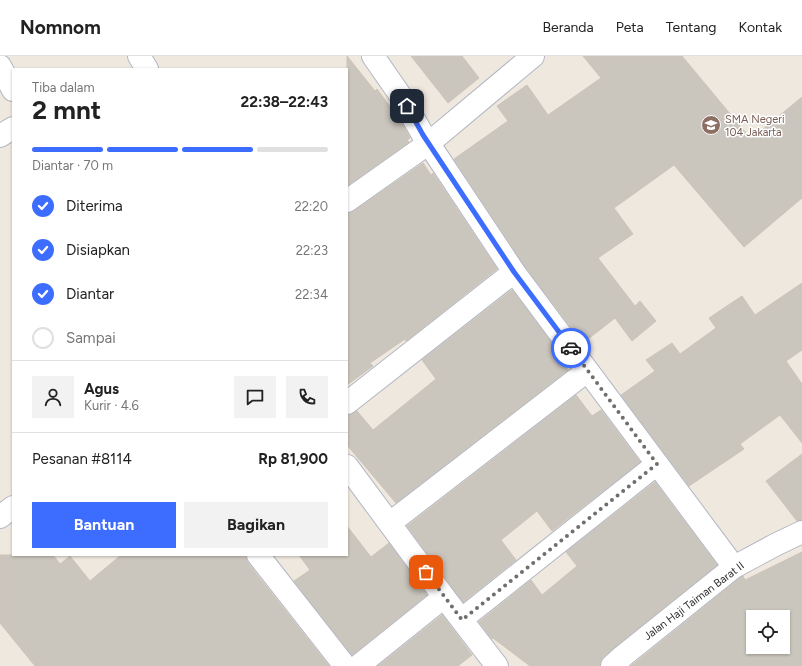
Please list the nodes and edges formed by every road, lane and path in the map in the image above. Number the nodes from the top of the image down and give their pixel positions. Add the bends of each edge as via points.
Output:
1 (139, 56) edge
2 (373, 56) edge
3 (533, 56) edge
4 (0, 66) edge
5 (146, 68) edge
6 (12, 88) edge
7 (12, 129) edge
8 (0, 136) edge
9 (429, 143) junction
10 (348, 200) edge
11 (514, 272) junction
12 (587, 371) junction
13 (348, 402) edge
14 (657, 464) junction
15 (348, 467) edge
16 (12, 508) edge
17 (0, 517) edge
18 (390, 523) junction
19 (802, 532) edge
20 (259, 556) edge
21 (734, 567) junction
22 (444, 597) junction
23 (462, 620) junction
24 (345, 666) edge
25 (358, 666) edge
26 (497, 666) edge
27 (612, 666) edge

1 - 5 street
2 - 9 street
3 - 9 street
4 - 6 street
7 - 8 street
9 - 10 street
9 - 11 street
11 - 12 street
11 - 13 street
12 - 14 street
12 - 18 street
14 - 21 street
14 - 23 street
15 - 18 street
16 - 17 street
18 - 22 street
19 - 21 street, Jalan Haji Taiman Barat II
20 - 24 street
21 - 27 street, Jalan Haji Taiman Barat II
22 - 23 street
22 - 25 street
23 - 26 street

